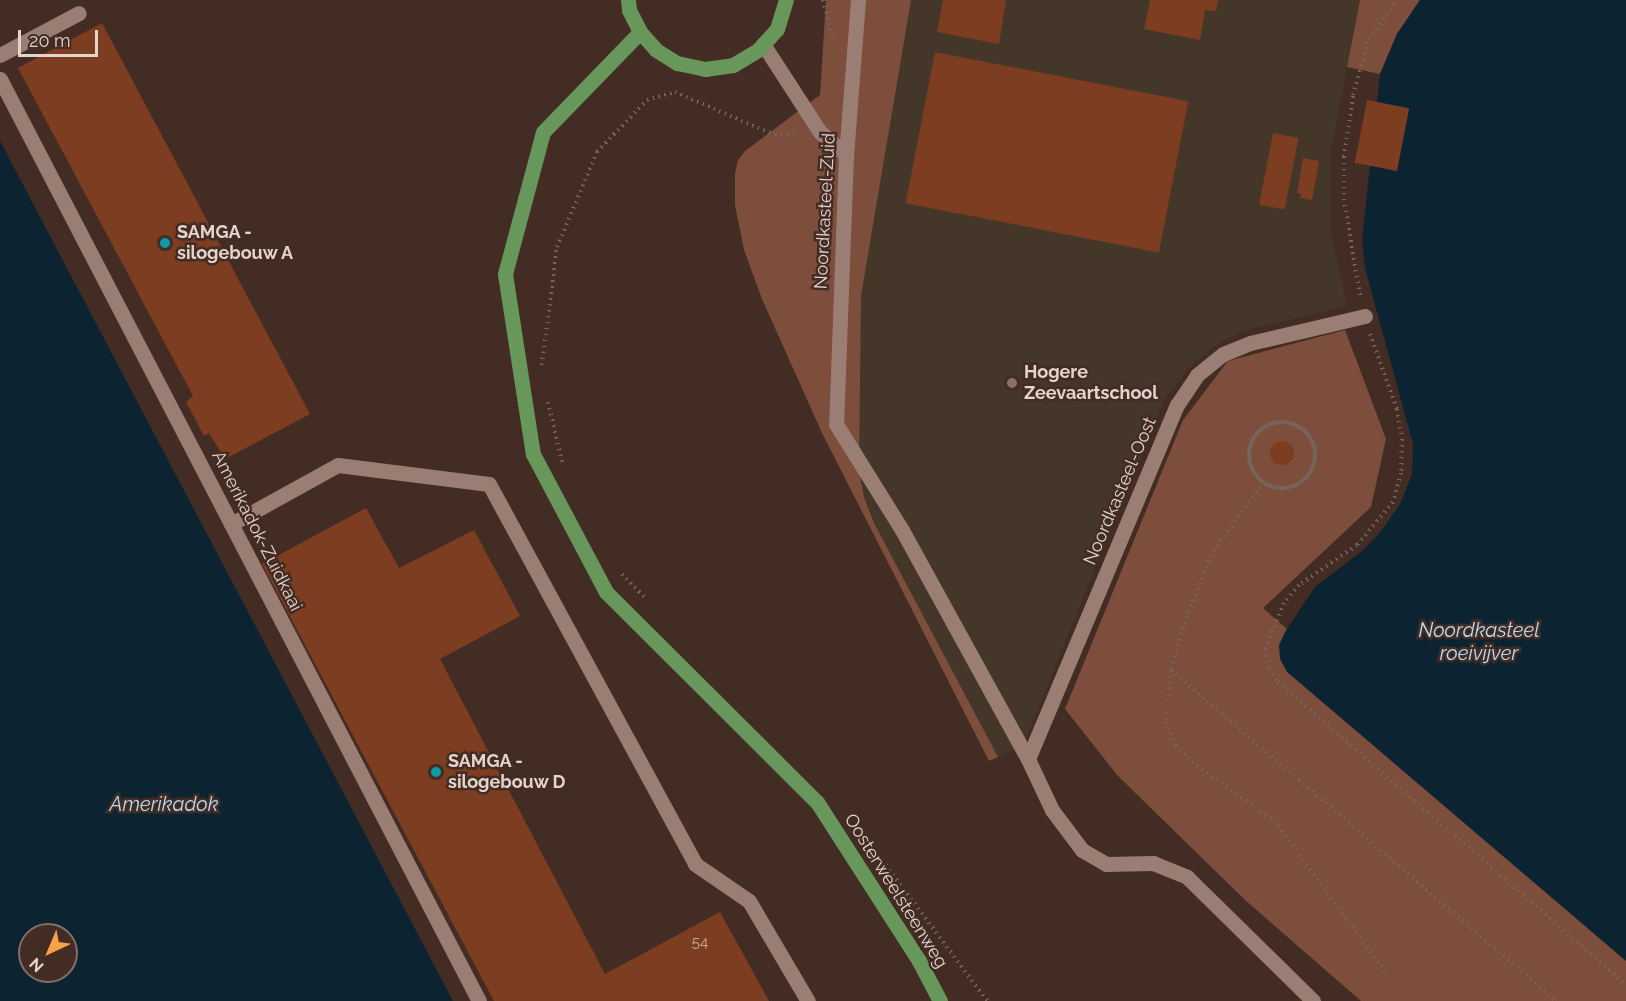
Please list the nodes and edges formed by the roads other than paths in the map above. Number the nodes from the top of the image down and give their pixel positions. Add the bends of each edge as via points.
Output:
1 (628, 0) edge
2 (786, 0) edge
3 (858, 0) edge
4 (79, 13) dead end
5 (640, 32) junction
6 (764, 44) junction
7 (0, 55) edge
8 (0, 79) edge
9 (846, 155) junction
10 (1365, 316) road end
11 (231, 524) junction
12 (1028, 759) junction
13 (479, 1001) edge
14 (808, 1001) edge
15 (940, 1001) edge
16 (1313, 1001) edge

1 - 5 main road
2 - 6 main road via 777,29
3 - 9 street, Noordkasteel-Zuid
4 - 7 street
5 - 6 main road via 656,50 677,63 705,69 733,65
5 - 15 main road, Oosterweelsteenweg via 543,132 506,274 533,454 606,592 817,802 919,961
6 - 9 street via 820,132
8 - 11 street, Amerikadok-Zuidkaai
9 - 12 street, Noordkasteel-Zuid via 836,424 902,530
10 - 12 street, Noordkasteel-Oost via 1250,343 1223,354 1197,375 1177,405
11 - 13 street, Amerikadok-Zuidkaai
11 - 14 street via 339,465 489,484 695,864 749,901
12 - 16 street via 1052,810 1082,850 1106,864 1154,863 1187,877

